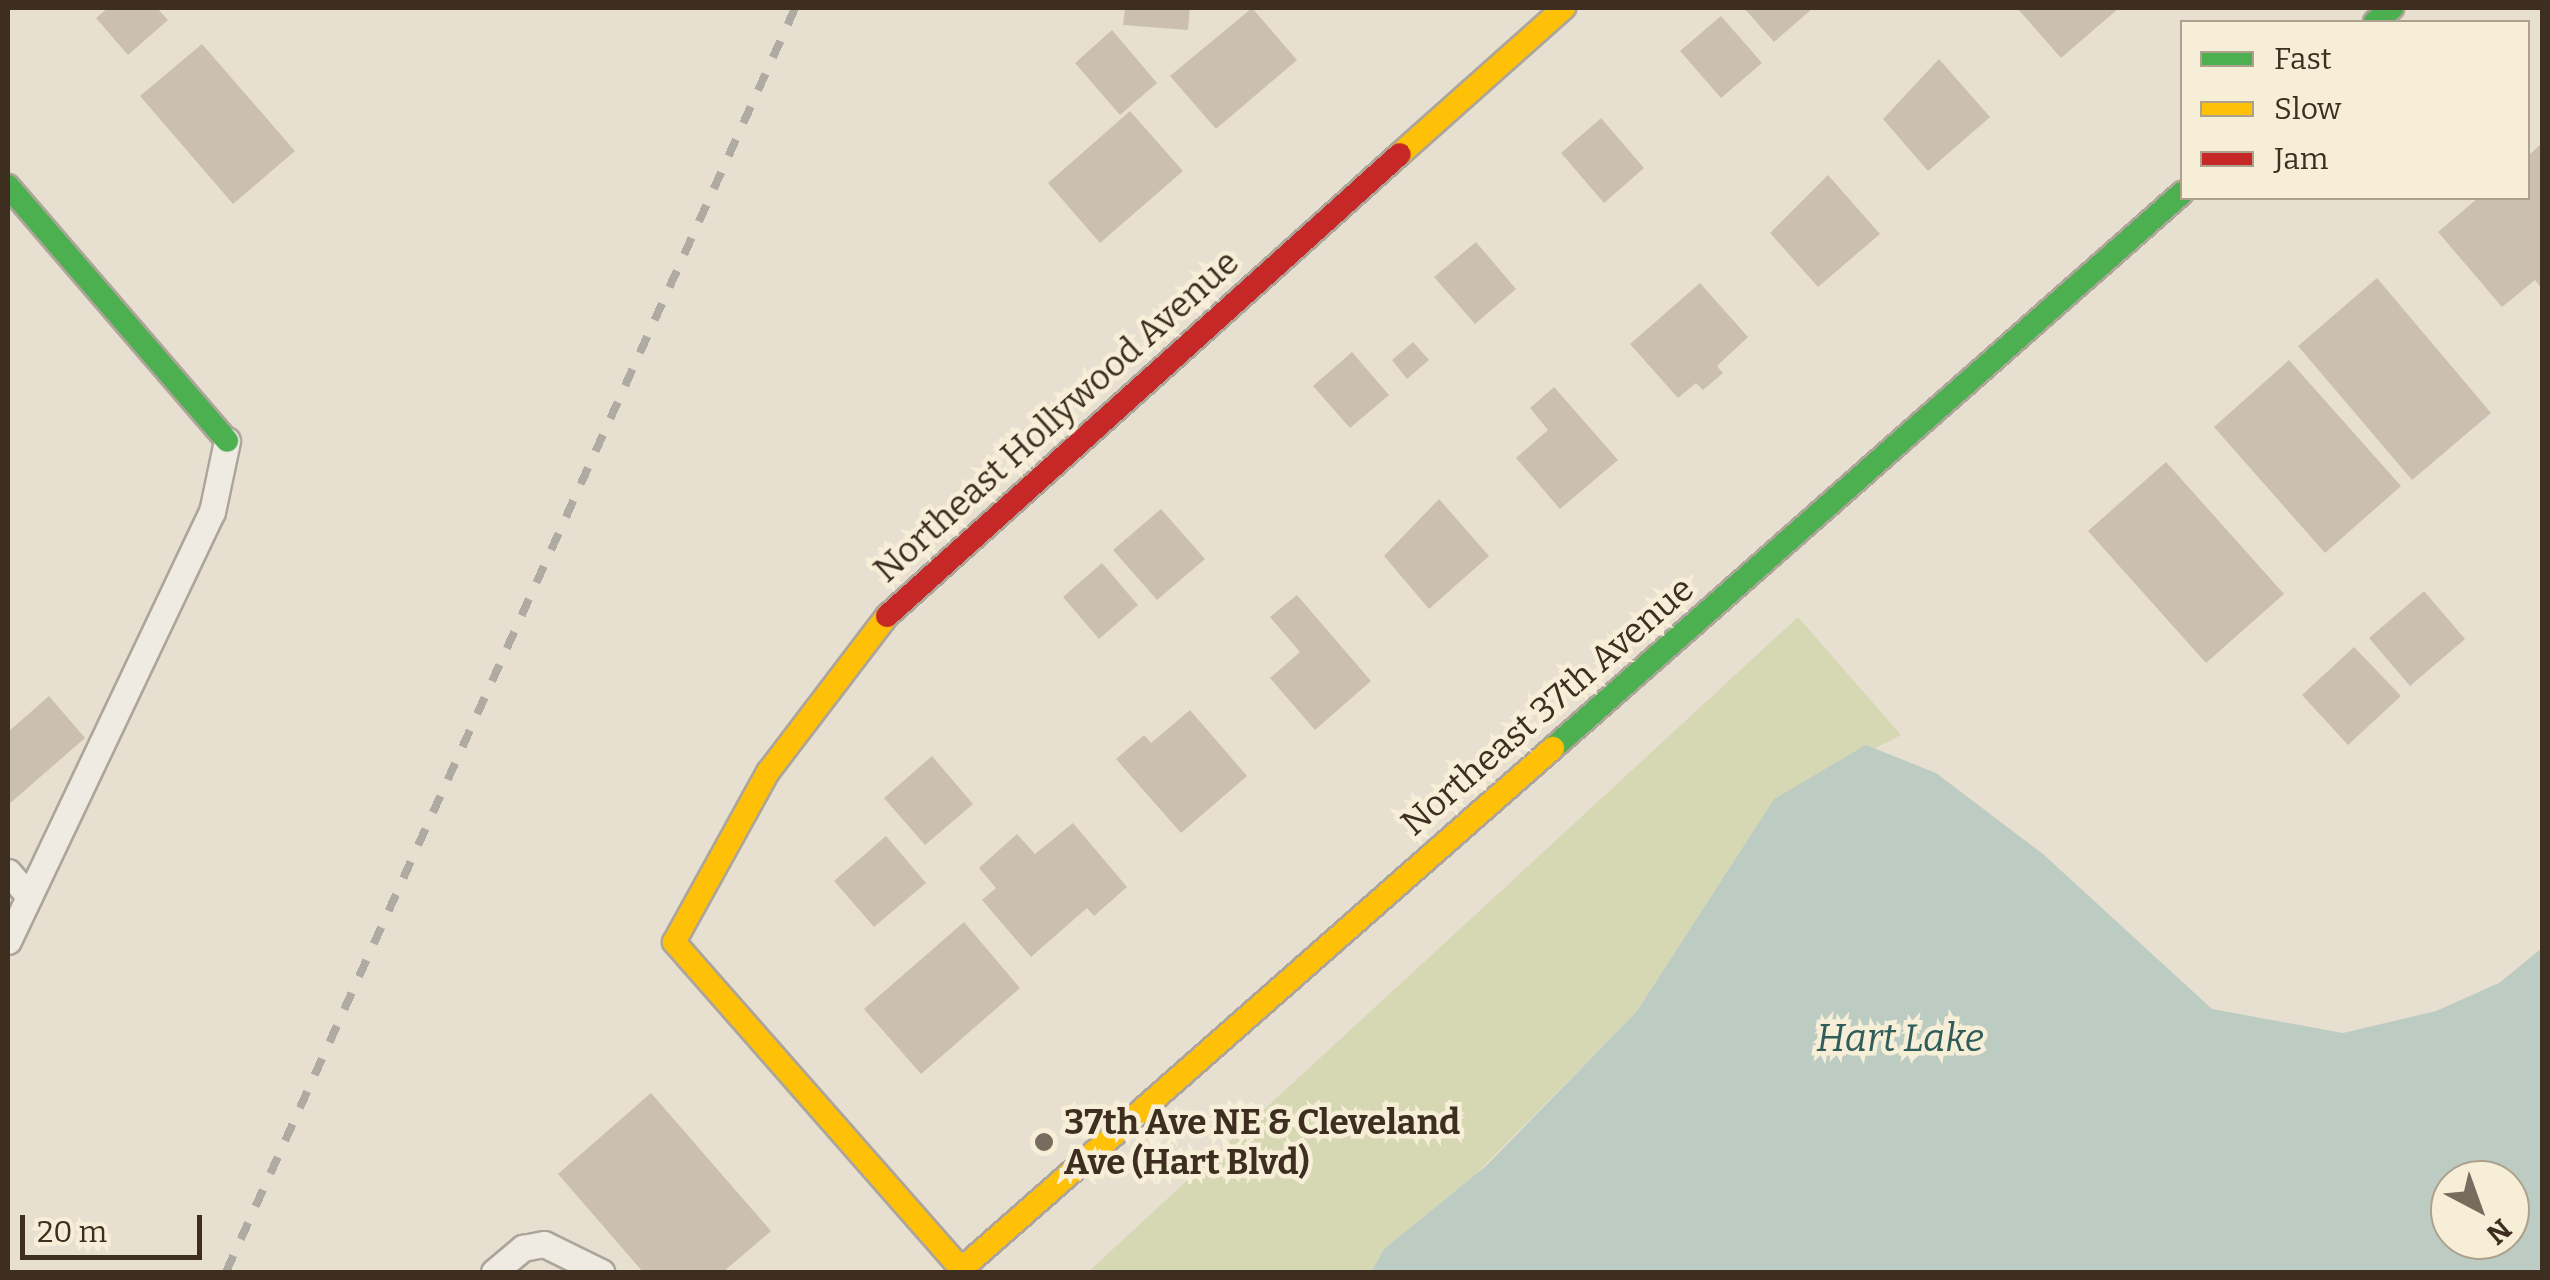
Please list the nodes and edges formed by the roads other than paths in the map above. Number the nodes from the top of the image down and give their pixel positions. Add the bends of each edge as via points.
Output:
1 (1564, 8) edge
2 (8, 186) edge
3 (2180, 194) edge
4 (227, 441) joint
5 (8, 872) edge
6 (28, 896) junction
7 (8, 941) edge
8 (494, 1272) edge
9 (601, 1272) edge
10 (961, 1272) edge

1 - 10 street, Northeast Hollywood Avenue via 900,599 768,772 674,942
2 - 4 street
3 - 10 street, Northeast 37th Avenue
4 - 6 lane via 212,512
5 - 6 lane
6 - 7 lane
8 - 9 lane via 522,1248 544,1244

